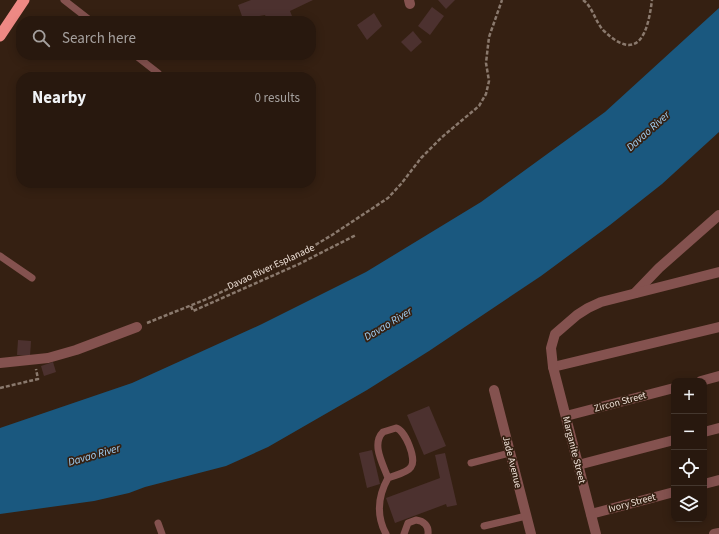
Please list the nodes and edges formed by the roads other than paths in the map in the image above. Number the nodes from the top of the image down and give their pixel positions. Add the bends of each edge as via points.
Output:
1 (24, 0) edge
2 (64, 0) edge
3 (85, 16) edge
4 (0, 36) edge
5 (141, 60) edge
6 (157, 72) edge
7 (719, 215) edge
8 (0, 256) edge
9 (719, 272) edge
10 (32, 278) dead end
11 (635, 293) junction
12 (137, 327) road end
13 (719, 327) edge
14 (0, 363) edge
15 (553, 367) junction
16 (719, 376) edge
17 (707, 379) edge
18 (671, 389) edge
19 (494, 390) dead end
20 (566, 416) junction
21 (719, 428) edge
22 (707, 431) edge
23 (671, 441) edge
24 (510, 453) junction
25 (471, 463) dead end
26 (578, 465) junction
27 (388, 478) junction
28 (719, 480) edge
29 (707, 483) edge
30 (671, 493) edge
31 (591, 514) junction
32 (526, 516) junction
33 (158, 523) dead end
34 (484, 526) dead end
35 (719, 533) edge
36 (162, 534) edge
37 (386, 534) edge
38 (404, 534) edge
39 (428, 534) edge
40 (531, 534) edge
41 (596, 534) edge
42 (714, 534) edge

1 - 4 highway
2 - 3 lane
5 - 6 lane
7 - 11 street via 658,268
8 - 10 lane
9 - 11 street, Marganite Street
11 - 15 street, Marganite Street via 601,302 576,315 560,328 555,334 551,348
12 - 14 street via 54,357
13 - 15 street
15 - 20 street, Marganite Street
16 - 17 street
18 - 20 street, Zircon Street
19 - 24 street, Jade Avenue
20 - 26 street, Marganite Street
21 - 22 street
23 - 26 street
24 - 25 lane
24 - 32 street, Jade Avenue
26 - 31 street, Marganite Street
27 - 27 lane via 408,470 413,464 404,433 396,428 383,432 377,441
27 - 37 lane via 378,505
28 - 29 street
30 - 31 street, Ivory Street
31 - 41 street, Marganite Street
32 - 34 lane
32 - 40 street, Jade Avenue
33 - 36 lane
35 - 42 street
38 - 39 lane via 408,523 416,520 427,526

